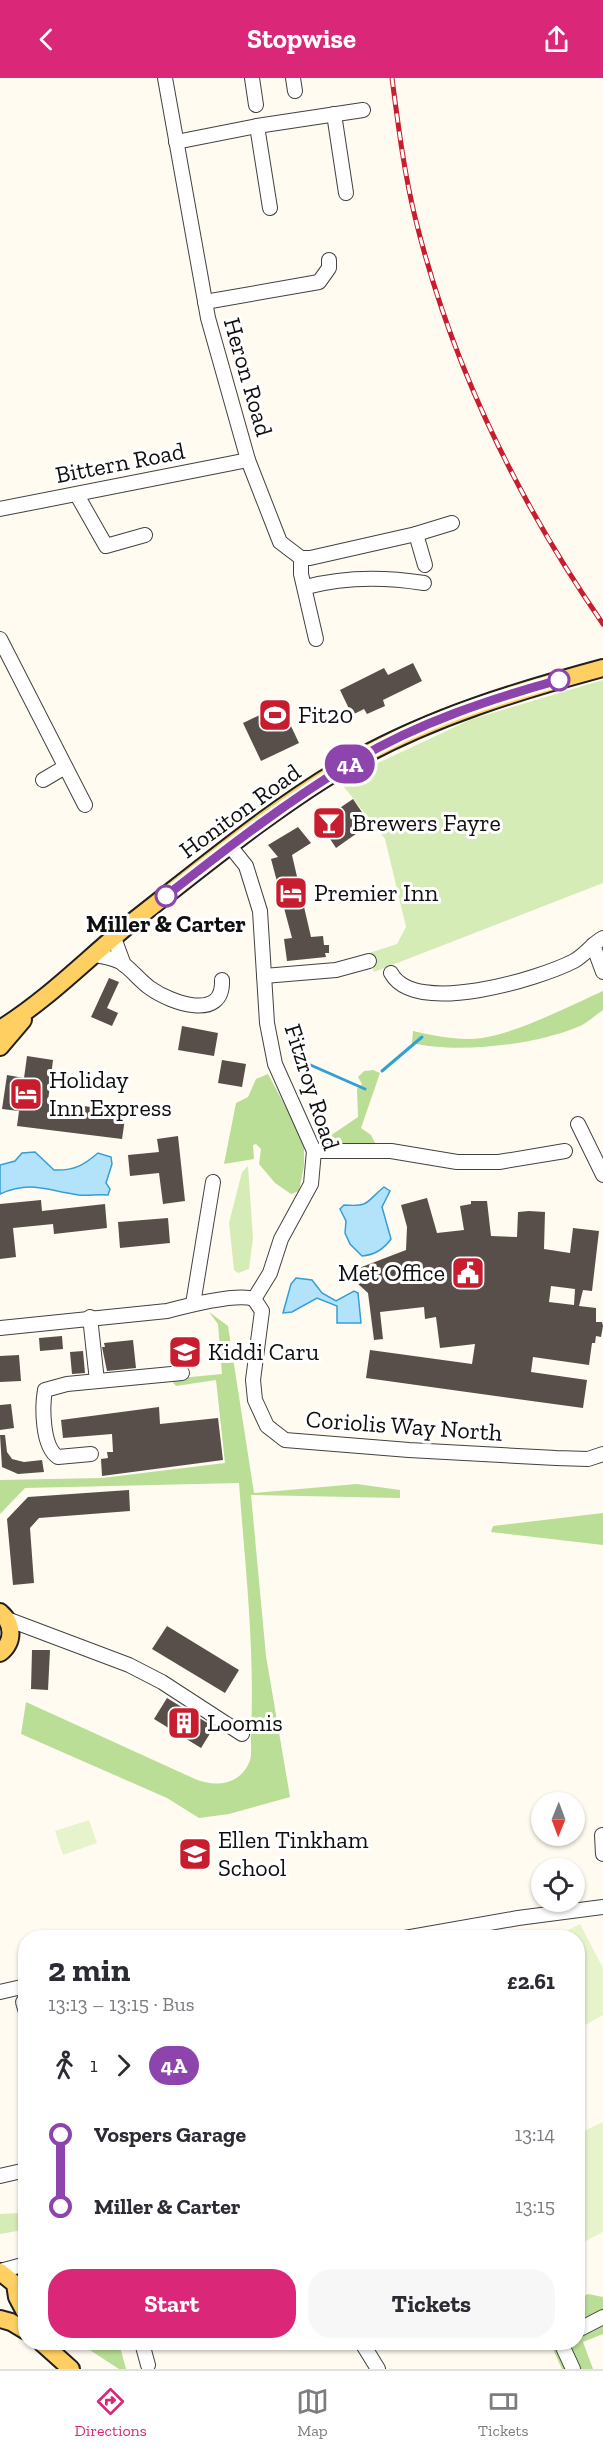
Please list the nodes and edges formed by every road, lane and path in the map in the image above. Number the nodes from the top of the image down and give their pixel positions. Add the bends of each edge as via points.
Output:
1 (165, 78) edge
2 (252, 78) edge
3 (256, 105) dead end
4 (363, 110) dead end
5 (334, 114) junction
6 (257, 126) junction
7 (176, 142) junction
8 (346, 193) dead end
9 (270, 208) dead end
10 (329, 260) dead end
11 (205, 302) junction
12 (248, 460) junction
13 (77, 495) junction
14 (0, 509) edge
15 (452, 523) dead end
16 (416, 534) junction
17 (145, 535) dead end
18 (301, 558) junction
19 (425, 565) dead end
20 (424, 583) dead end
21 (306, 587) junction
22 (0, 639) edge
23 (316, 639) dead end
24 (603, 668) edge
25 (65, 767) junction
26 (43, 780) dead end
27 (85, 805) dead end
28 (230, 846) junction
29 (114, 938) junction
30 (598, 941) edge
31 (95, 955) junction
32 (369, 961) dead end
33 (124, 965) junction
34 (603, 972) edge
35 (391, 973) dead end
36 (264, 975) junction
37 (222, 980) dead end
38 (36, 1006) junction
39 (0, 1029) edge
40 (0, 1047) edge
41 (578, 1124) dead end
42 (314, 1151) junction
43 (566, 1151) dead end
44 (603, 1174) edge
45 (213, 1182) dead end
46 (254, 1299) junction
47 (193, 1304) junction
48 (90, 1317) junction
49 (1, 1329) edge
50 (182, 1373) dead end
51 (97, 1382) junction
52 (91, 1454) dead end
53 (603, 1454) edge
54 (3, 1616) edge
55 (44, 1634) junction
56 (10, 1639) junction
57 (0, 1653) edge
58 (242, 1734) dead end
59 (602, 1835) edge
60 (603, 1854) edge
61 (603, 1907) edge
62 (450, 1930) edge
63 (18, 1988) edge
64 (0, 1992) edge
65 (18, 2172) edge
66 (0, 2176) edge
67 (18, 2266) edge
68 (0, 2272) edge
69 (18, 2283) edge
70 (18, 2287) edge
71 (0, 2318) edge
72 (603, 2318) edge
73 (18, 2326) edge
74 (585, 2327) edge
75 (50, 2350) edge
76 (144, 2350) edge
77 (366, 2350) edge
78 (564, 2350) edge
79 (148, 2365) dead end
80 (71, 2369) edge
81 (378, 2369) edge
82 (573, 2369) edge

1 - 7 street, Heron Road
2 - 3 street
4 - 5 street
5 - 6 street
5 - 8 street
6 - 7 street
6 - 9 street
7 - 11 street, Heron Road
10 - 11 street via 320,282
11 - 12 street, Heron Road
12 - 13 street, Bittern Road
12 - 18 street, Heron Road via 280,542
13 - 14 street, Bittern Road
13 - 17 street via 106,546
15 - 16 street
16 - 18 street
16 - 19 street
18 - 21 street
20 - 21 street via 345,580
21 - 23 street
22 - 25 street
24 - 28 main road, Honiton Road via 492,699 402,737 356,760
25 - 26 street
25 - 27 street
28 - 29 main road, Honiton Road
28 - 36 street, Fitzroy Road via 246,866 260,911
29 - 31 main road, Honiton Road
29 - 33 street
30 - 34 street
30 - 35 street via 573,961 506,985 429,994 399,984
31 - 33 street
31 - 38 main road, Honiton Road
32 - 36 street via 336,970
33 - 37 street via 153,990 173,1000 205,1007 217,1002
36 - 42 street, Fitzroy Road via 268,1032 275,1064
38 - 39 main road, Honiton Road
38 - 40 main road, Honiton Road
41 - 44 street
42 - 43 street via 391,1151 457,1162 499,1162
42 - 46 street, Fitzroy Road via 311,1184
45 - 47 street
46 - 47 street
46 - 53 street, Coriolis Way North via 262,1311 253,1380 255,1400 267,1426 285,1440 556,1458 588,1459
47 - 48 street via 167,1311
48 - 49 street
48 - 51 street
50 - 51 street
51 - 52 street via 49,1387 44,1398 48,1444 53,1455
54 - 55 street
54 - 56 main road
55 - 56 street
55 - 58 street via 129,1665
56 - 57 main road
59 - 60 street
61 - 62 street
63 - 64 street
65 - 66 street
67 - 68 street
68 - 69 main road
70 - 71 main road via 10,2311
71 - 73 main road
72 - 74 street
75 - 80 main road
76 - 79 street
77 - 81 street
78 - 82 street

